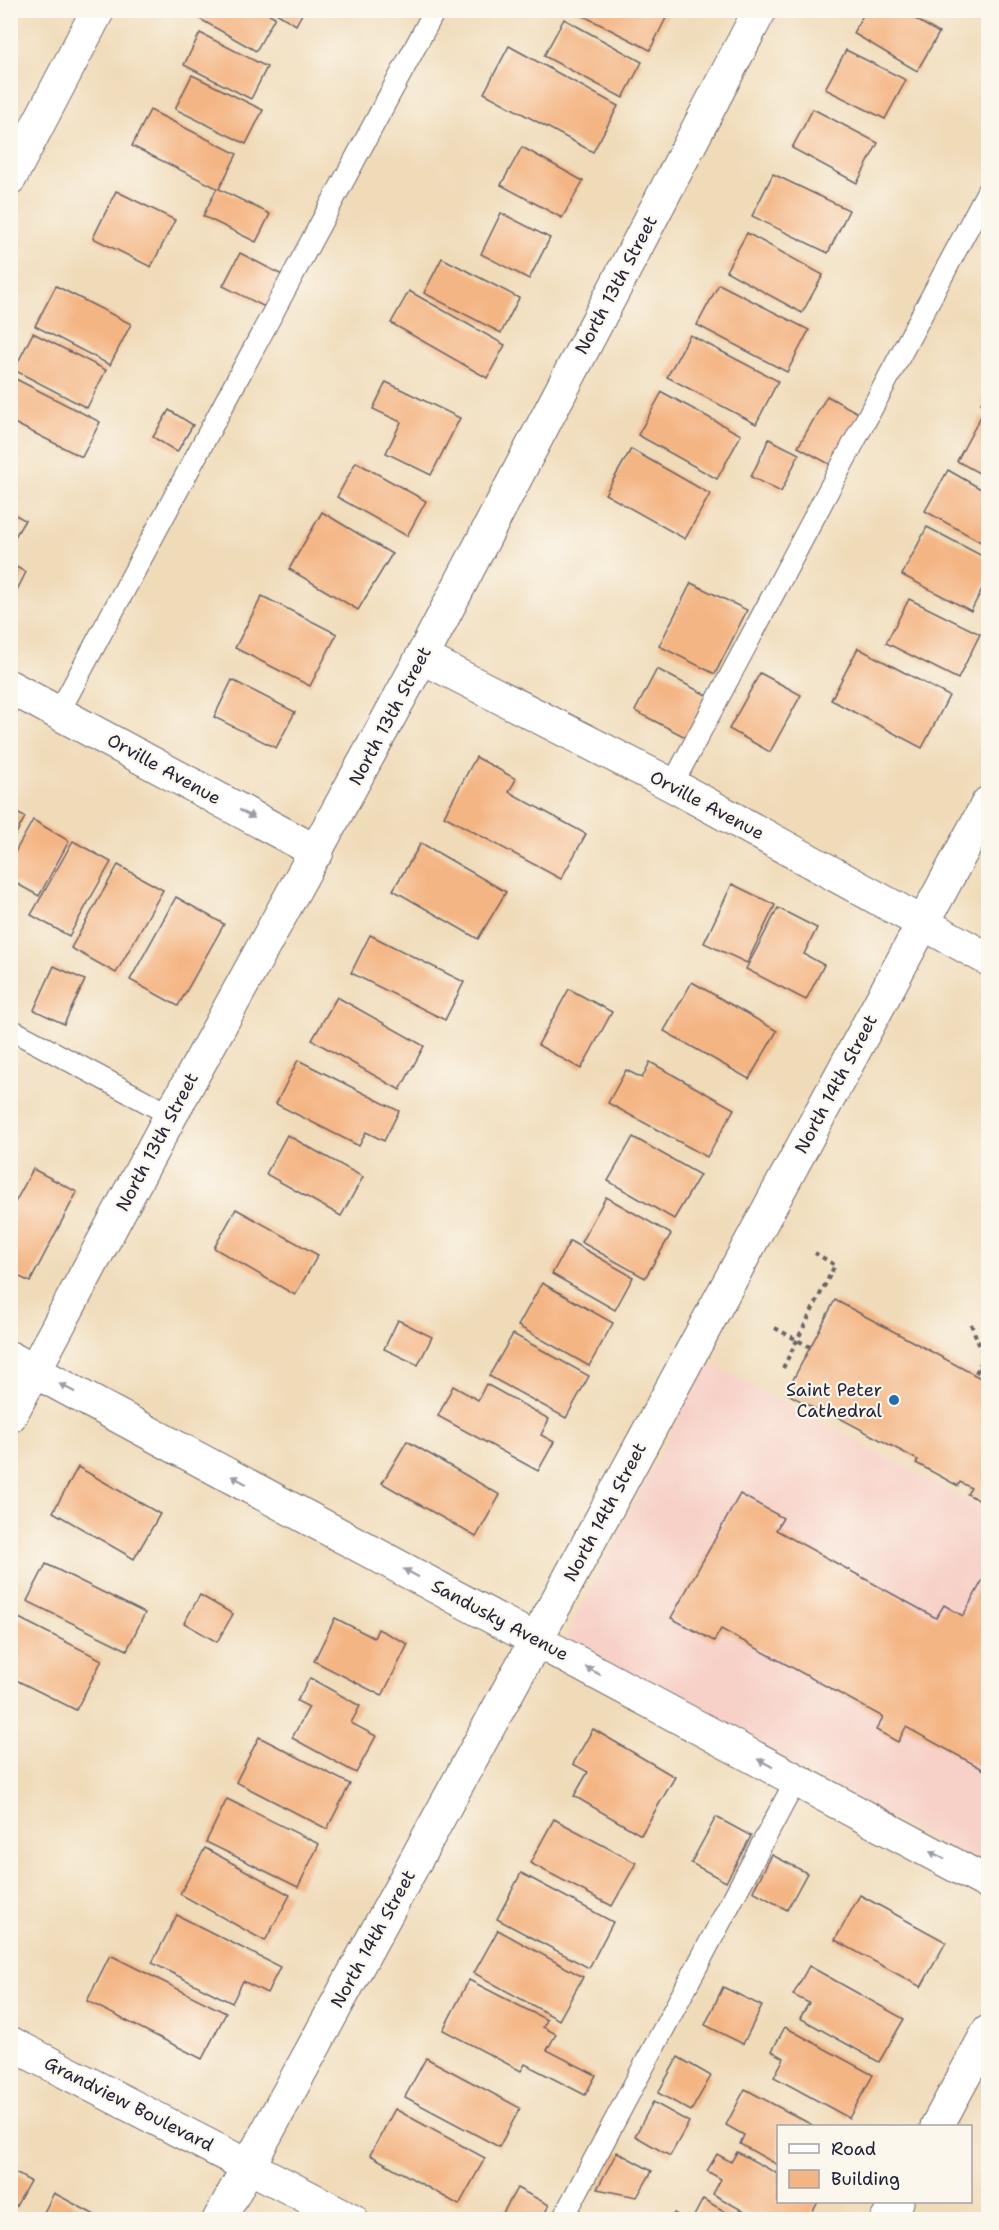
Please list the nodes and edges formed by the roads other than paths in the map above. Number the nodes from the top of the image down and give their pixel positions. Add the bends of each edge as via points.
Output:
1 (98, 10) edge
2 (435, 10) edge
3 (760, 10) edge
4 (10, 178) edge
5 (988, 190) edge
6 (422, 657) junction
7 (10, 687) edge
8 (58, 712) junction
9 (672, 785) junction
10 (988, 803) edge
11 (317, 852) junction
12 (923, 922) junction
13 (988, 959) edge
14 (10, 1029) edge
15 (171, 1115) junction
16 (23, 1364) edge
17 (10, 1416) edge
18 (536, 1640) junction
19 (796, 1780) junction
20 (988, 1883) edge
21 (988, 2032) edge
22 (10, 2043) edge
23 (938, 2125) edge
24 (248, 2165) junction
25 (896, 2203) edge
26 (219, 2220) edge
27 (352, 2220) edge
28 (562, 2220) edge
29 (887, 2220) edge

1 - 4 street
2 - 8 lane
3 - 6 street, North 13th Street
5 - 9 lane
6 - 9 street, Orville Avenue
6 - 11 street, North 13th Street
7 - 8 street, Orville Avenue
8 -> 11 street, Orville Avenue
9 - 12 street, Orville Avenue
10 - 12 street, North 14th Street
11 - 15 street, North 13th Street
12 - 13 street, Orville Avenue
12 - 18 street, North 14th Street
14 - 15 lane
15 - 16 street, North 13th Street
16 - 17 street, North 13th Street
18 -> 16 street, Sandusky Avenue
19 -> 18 street, Sandusky Avenue
18 - 24 street, North 14th Street
20 -> 19 street, Sandusky Avenue
19 - 28 lane
21 - 23 street
22 - 24 street, Grandview Boulevard
24 - 26 street, North 14th Street
24 - 27 street, Grandview Boulevard
25 - 29 street

